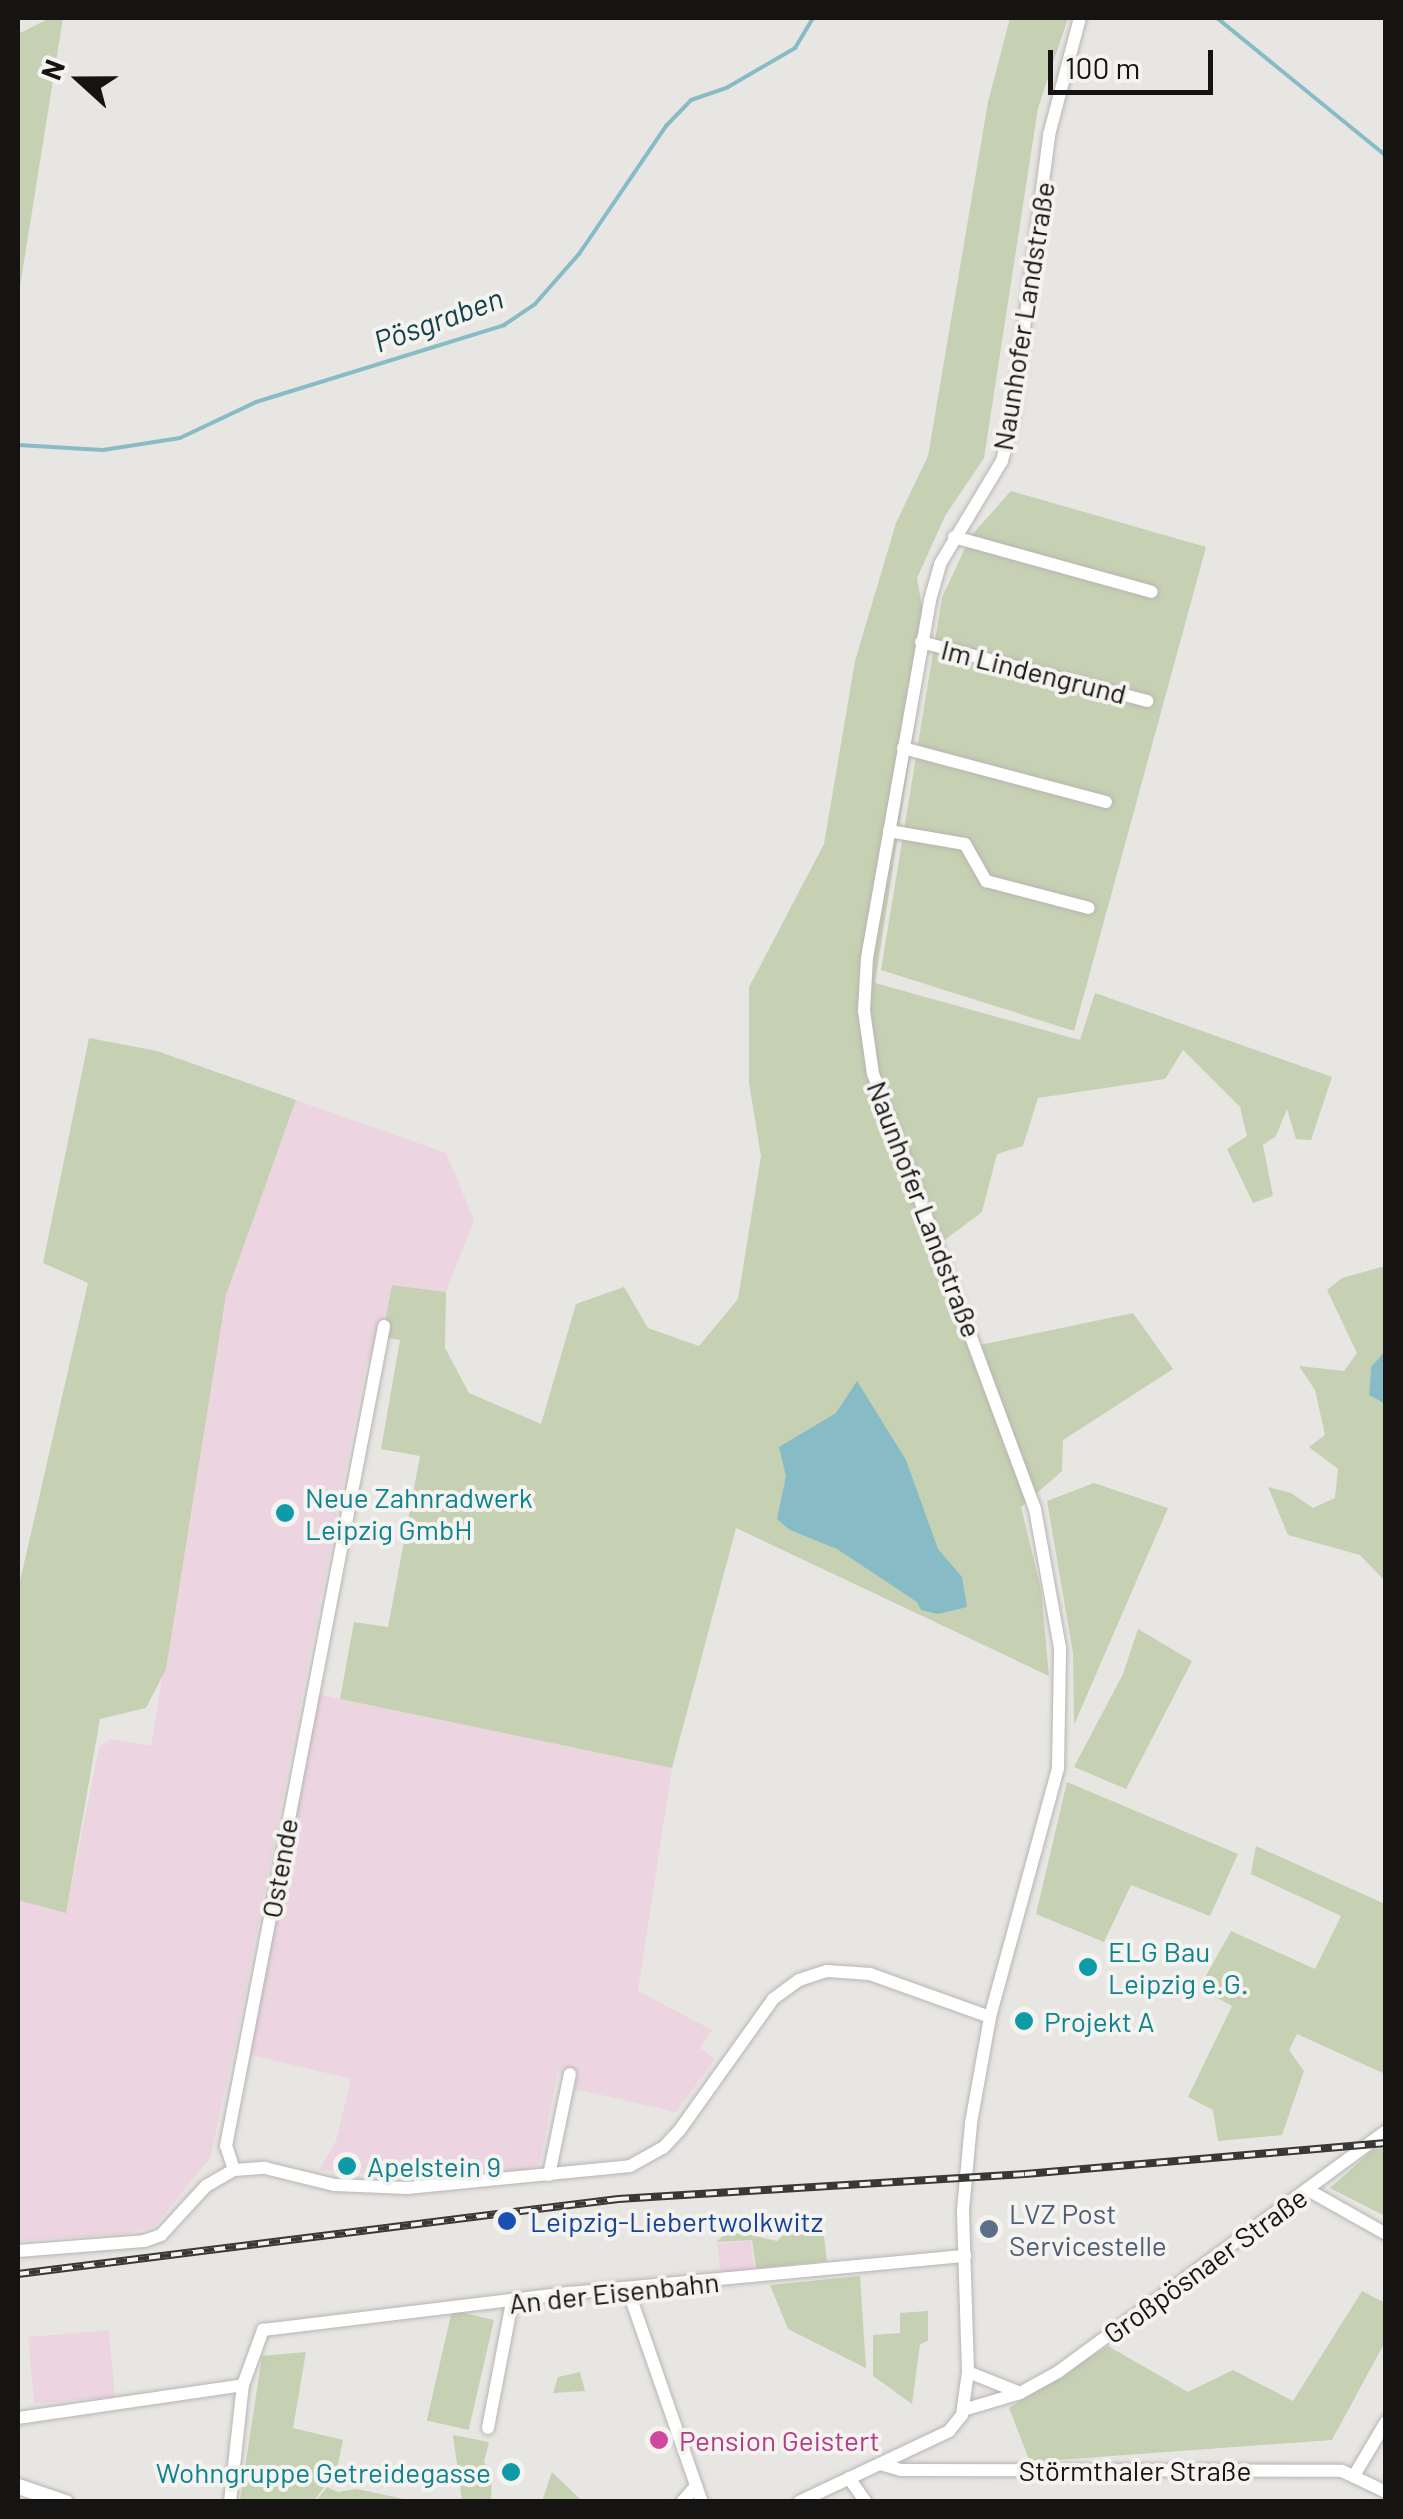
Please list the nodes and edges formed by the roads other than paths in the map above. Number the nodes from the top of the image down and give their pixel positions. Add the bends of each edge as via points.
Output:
1 (1080, 18) edge
2 (954, 537) junction
3 (1152, 592) dead end
4 (921, 642) junction
5 (1147, 700) dead end
6 (903, 748) junction
7 (1106, 802) dead end
8 (889, 831) junction
9 (1089, 908) dead end
10 (384, 1326) dead end
11 (990, 2017) junction
12 (570, 2074) dead end
13 (1386, 2131) edge
14 (234, 2170) junction
15 (550, 2176) junction
16 (1308, 2190) junction
17 (1384, 2232) edge
18 (18, 2250) edge
19 (965, 2256) junction
20 (628, 2290) junction
21 (512, 2302) junction
22 (968, 2372) junction
23 (243, 2385) junction
24 (1020, 2393) junction
25 (964, 2410) junction
26 (18, 2418) edge
27 (1386, 2422) edge
28 (488, 2428) dead end
29 (880, 2464) junction
30 (1355, 2474) junction
31 (850, 2478) junction
32 (18, 2486) edge
33 (696, 2486) junction
34 (1386, 2492) edge
35 (65, 2502) edge
36 (230, 2502) edge
37 (682, 2502) edge
38 (702, 2502) edge
39 (799, 2502) edge
40 (866, 2502) edge

1 - 2 street, Naunhofer Landstraße via 1049,135 1012,421 989,488
2 - 3 street
2 - 4 street, Naunhofer Landstraße via 940,564
4 - 5 street, Im Lindengrund
4 - 6 street, Naunhofer Landstraße
6 - 7 street
6 - 8 street, Naunhofer Landstraße
8 - 9 street via 966,844 986,881
8 - 11 street, Naunhofer Landstraße via 864,984 873,1074 1030,1492 1060,1648 1056,1785
10 - 14 street, Ostende via 226,2148
11 - 15 street via 870,1974 840,1969 812,1975 772,2000 663,2148 630,2166
11 - 19 street, Naunhofer Landstraße via 971,2122
12 - 15 street
13 - 16 street, Großpösnaer Straße
14 - 15 street via 265,2168 377,2188
14 - 18 street via 206,2186 161,2235
16 - 17 street
16 - 24 street, Großpösnaer Straße
19 - 20 street, An der Eisenbahn
19 - 22 street, Naunhofer Landstraße
20 - 21 street, An der Eisenbahn
20 - 33 street
21 - 23 street, An der Eisenbahn via 263,2330
21 - 28 street
22 - 24 street
22 - 25 street, Naunhofer Landstraße
23 - 26 street
23 - 36 street
24 - 25 street, Großpösnaer Straße
25 - 29 street via 949,2431
27 - 30 street
29 - 30 street, Störmthaler Straße via 901,2470
29 - 31 street
30 - 34 street, Störmthaler Straße
31 - 39 street
31 - 40 street
32 - 35 main road
33 - 37 street
33 - 38 street

